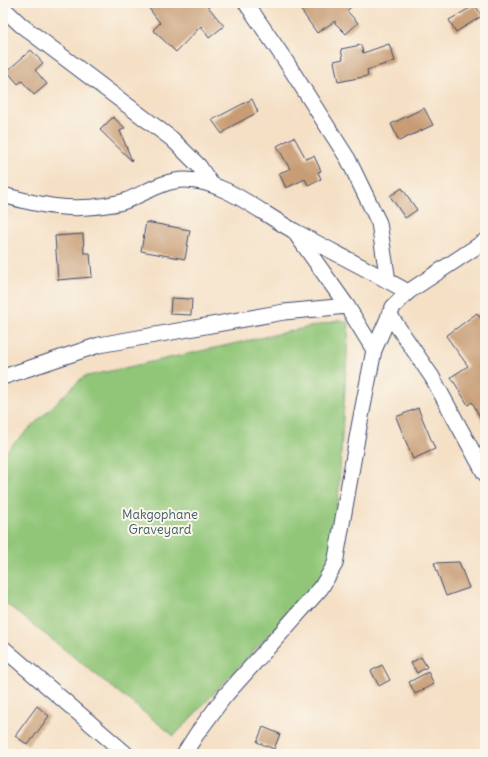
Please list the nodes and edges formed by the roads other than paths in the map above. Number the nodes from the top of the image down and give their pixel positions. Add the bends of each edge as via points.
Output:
1 (246, 3) edge
2 (3, 8) edge
3 (210, 184) junction
4 (3, 196) edge
5 (295, 231) junction
6 (485, 241) edge
7 (388, 281) junction
8 (408, 292) junction
9 (347, 306) junction
10 (389, 314) junction
11 (374, 350) junction
12 (3, 377) edge
13 (485, 474) edge
14 (3, 648) edge
15 (126, 754) edge
16 (184, 754) edge

1 - 7 street via 348,158 379,223
2 - 3 street via 21,25 172,139 199,166
3 - 4 street via 184,180 164,184 124,202 92,207 65,208
3 - 5 street via 237,196
5 - 7 street
5 - 9 street
6 - 8 street
7 - 8 street
8 - 10 street
9 - 11 street
9 - 12 street via 284,312 99,346
10 - 11 street
10 - 13 street via 432,377
11 - 16 street via 335,564 321,588 224,697
14 - 15 street

